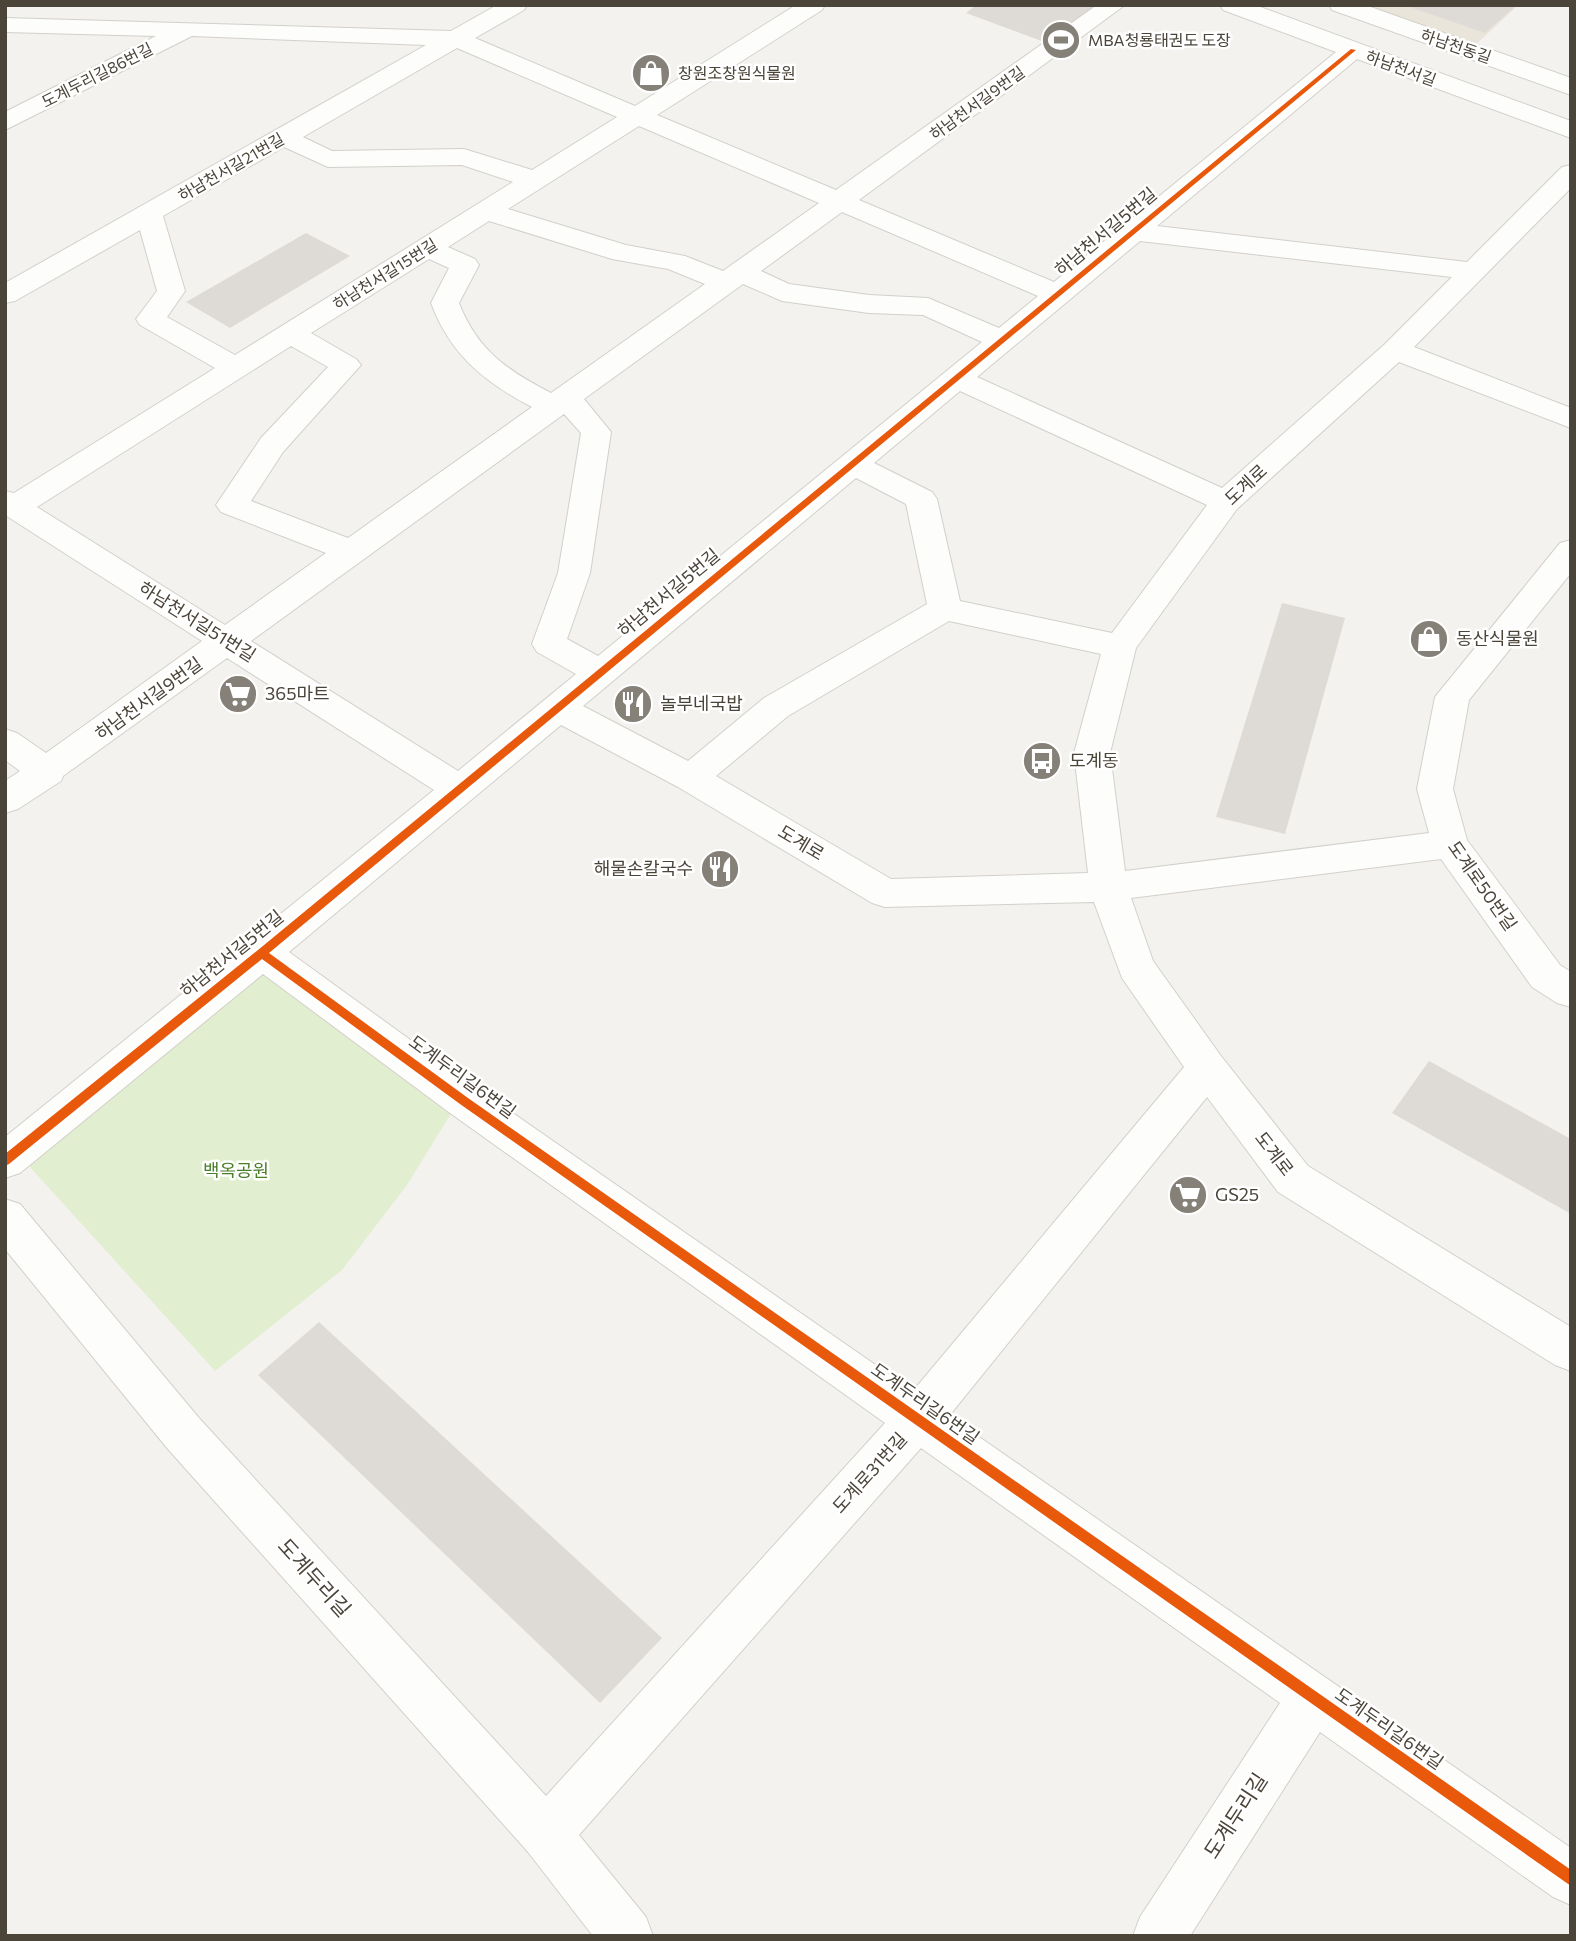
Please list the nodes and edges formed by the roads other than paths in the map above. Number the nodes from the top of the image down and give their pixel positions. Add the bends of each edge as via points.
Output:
1 (515, 5) edge
2 (813, 5) edge
3 (1113, 5) edge
4 (1232, 5) edge
5 (1341, 5) edge
6 (5, 25) edge
7 (190, 29) junction
8 (456, 39) junction
9 (1353, 50) junction
10 (1571, 86) edge
11 (637, 116) junction
12 (5, 122) edge
13 (1571, 130) edge
14 (283, 137) junction
15 (1571, 173) edge
16 (535, 180) junction
17 (841, 201) junction
18 (486, 211) junction
19 (149, 214) junction
20 (1133, 232) junction
21 (427, 248) junction
22 (1474, 271) junction
23 (734, 278) junction
24 (1058, 293) junction
25 (5, 295) edge
26 (291, 334) junction
27 (1002, 340) junction
28 (1395, 350) junction
29 (236, 368) junction
30 (956, 378) junction
31 (561, 403) junction
32 (1571, 419) edge
33 (852, 464) junction
34 (1226, 502) junction
35 (10, 504) edge
36 (1571, 551) edge
37 (353, 552) junction
38 (944, 609) junction
39 (229, 641) junction
40 (1121, 646) junction
41 (600, 673) junction
42 (557, 708) junction
43 (5, 742) edge
44 (48, 772) junction
45 (691, 778) junction
46 (460, 789) junction
47 (5, 800) edge
48 (1450, 844) junction
49 (1108, 887) junction
50 (262, 953) junction
51 (1571, 992) edge
52 (1207, 1068) junction
53 (5, 1161) edge
54 (5, 1217) edge
55 (1571, 1351) edge
56 (917, 1420) junction
57 (1313, 1697) junction
58 (546, 1834) junction
59 (1571, 1878) edge
60 (627, 1936) edge
61 (1159, 1936) edge

1 - 8 street, 하남천서길21번길
2 - 11 street, 하남천서길15번길
3 - 17 street, 하남천서길9번길
4 - 9 street, 하남천서길
5 - 10 street, 하남천동길
6 - 7 street
7 - 8 street
7 - 12 street, 도계두리길86번길
8 - 11 street
8 - 14 street, 하남천서길21번길
9 - 13 street, 하남천서길
9 - 20 street, 하남천서길5번길
11 - 16 street, 하남천서길15번길
11 - 17 street
14 - 16 street via 328,159 464,157
14 - 19 street, 하남천서길21번길
15 - 22 street, 도계로
16 - 18 street, 하남천서길15번길
17 - 23 street, 하남천서길9번길
17 - 24 street, 하남천서길5번길
18 - 21 street, 하남천서길15번길
18 - 23 street via 622,253
19 - 25 street, 하남천서길21번길
19 - 29 street via 172,290 150,319
20 - 22 street, 하남천서길5번길
20 - 24 street, 하남천서길5번길
21 - 26 street, 하남천서길15번길
21 - 31 street via 465,265 445,303 450,321 473,354 493,374
22 - 28 street, 도계로
23 - 27 street via 782,292 928,307
23 - 31 street, 하남천서길9번길
24 - 27 street, 하남천서길5번길
26 - 29 street, 하남천서길15번길
26 - 37 street via 346,365 272,444 232,505
27 - 30 street, 하남천서길5번길
28 - 32 street
28 - 34 street, 도계로
29 - 35 street, 하남천서길15번길
30 - 33 street, 하남천서길5번길
30 - 34 street
31 - 37 street, 하남천서길9번길
31 - 41 street via 596,432 574,573 549,644
33 - 38 street via 921,499
33 - 41 street, 하남천서길5번길
34 - 40 street, 도계로
35 - 39 street, 하남천서길51번길
36 - 48 street, 도계로50번길 via 1452,698 1435,789
37 - 39 street, 하남천서길9번길
38 - 40 street
38 - 45 street via 776,708
39 - 44 street, 하남천서길9번길
39 - 46 street, 하남천서길51번길
40 - 49 street, 도계로 via 1092,753
41 - 42 street, 하남천서길5번길
42 - 45 street, 도계로
42 - 46 street, 하남천서길5번길
43 - 44 street
44 - 47 street, 하남천서길9번길
45 - 49 street, 도계로 via 885,893
46 - 50 street, 하남천서길5번길
48 - 49 street
48 - 51 street, 도계로50번길 via 1546,976
49 - 52 street, 도계로 via 1136,967
50 - 53 street, 하남천서길5번길
50 - 56 street, 도계두리길6번길
52 - 55 street, 도계로 via 1293,1179
52 - 56 street, 도계로31번길
54 - 58 street, 도계두리길 via 183,1433
56 - 57 street, 도계두리길6번길
56 - 58 street, 도계로31번길
57 - 59 street, 도계두리길6번길
57 - 61 street, 도계두리길
58 - 60 street, 도계두리길

